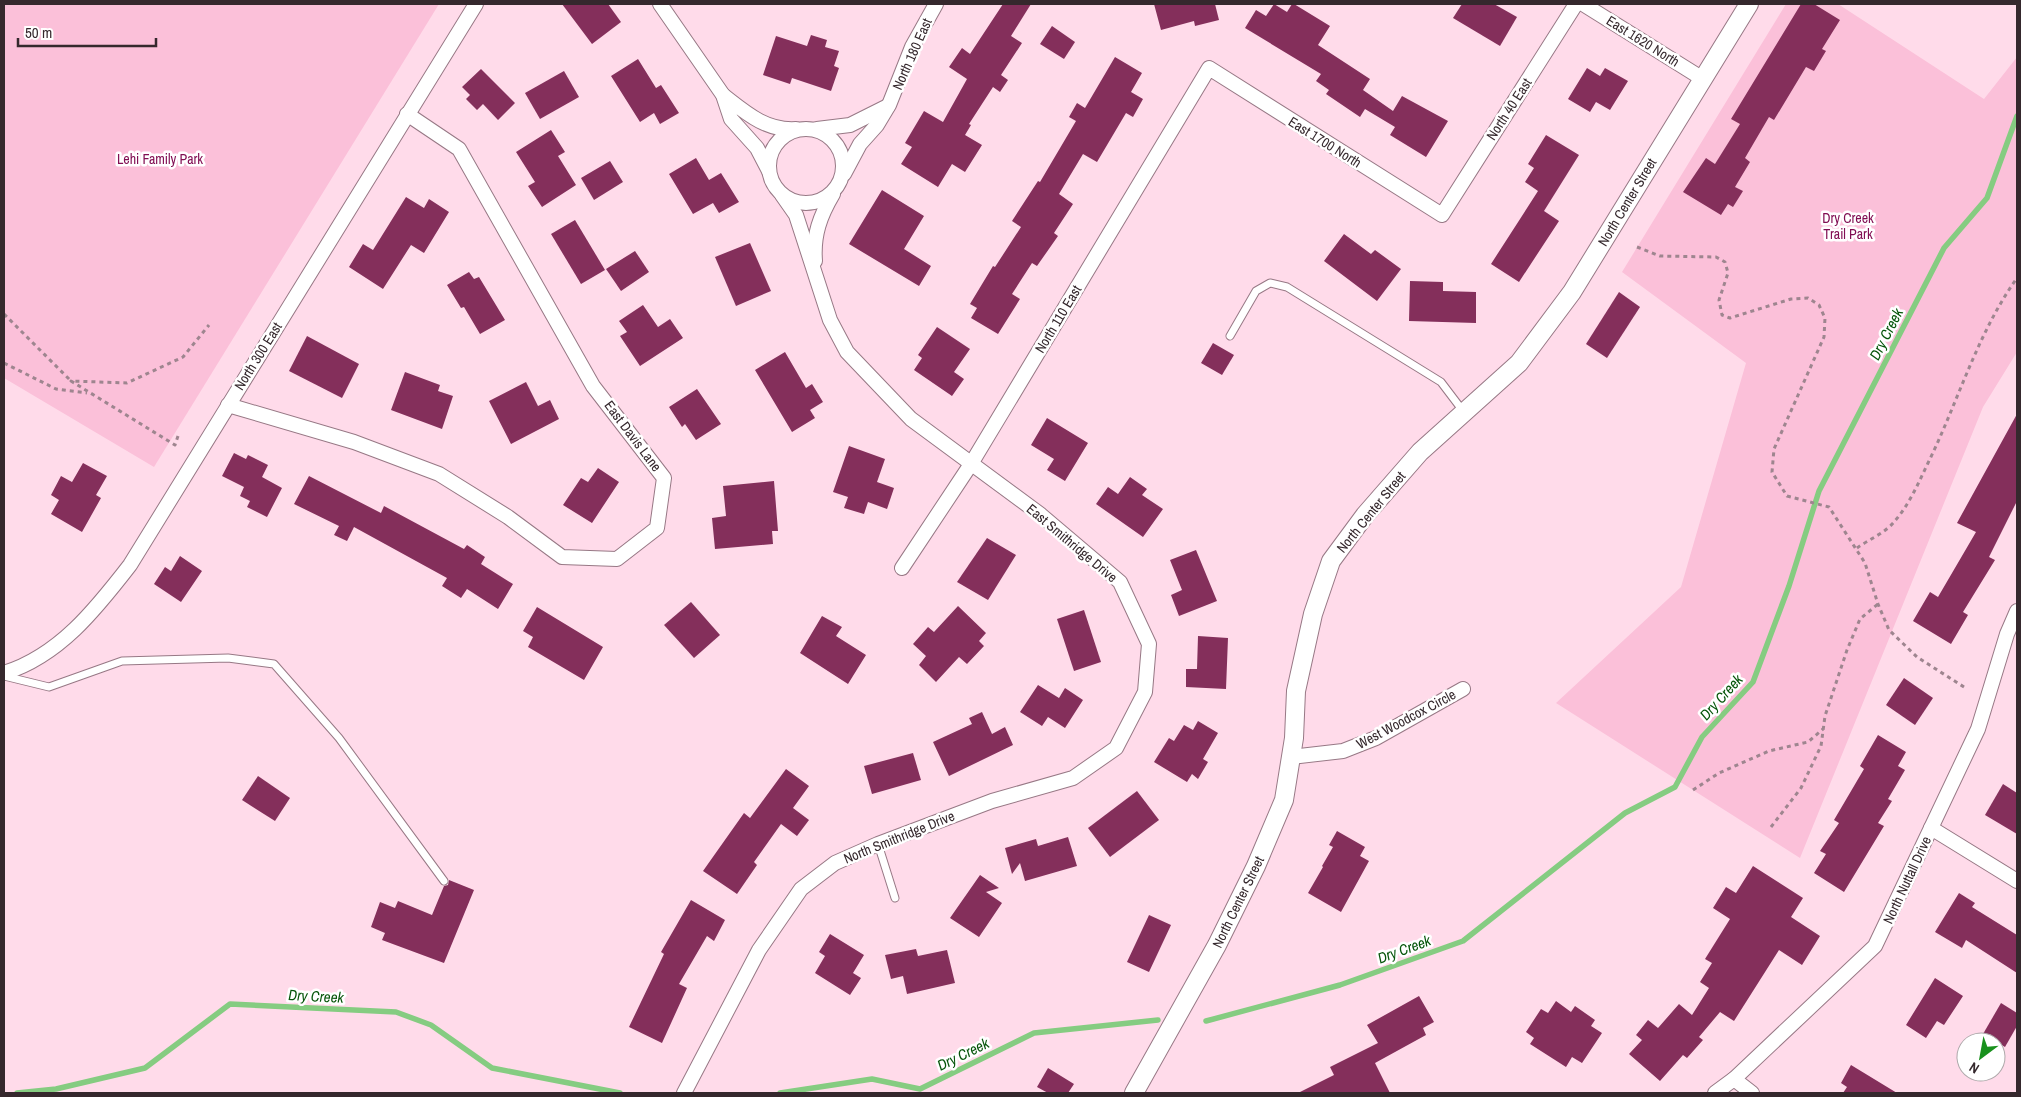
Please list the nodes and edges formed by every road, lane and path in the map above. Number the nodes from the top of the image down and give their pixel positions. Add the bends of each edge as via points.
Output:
1 (476, 4) edge
2 (660, 4) edge
3 (936, 4) edge
4 (1576, 4) edge
5 (1583, 4) edge
6 (1749, 4) edge
7 (1209, 68) joint
8 (1703, 79) junction
9 (723, 95) junction
10 (889, 106) junction
11 (407, 114) junction
12 (808, 129) junction
13 (770, 174) junction
14 (842, 178) junction
15 (834, 192) junction
16 (782, 195) junction
17 (1442, 215) joint
18 (1637, 247) dead end
19 (816, 277) junction
20 (2017, 278) edge
21 (4, 314) edge
22 (209, 325) dead end
23 (1230, 336) dead end
24 (4, 363) edge
25 (71, 381) junction
26 (90, 393) junction
27 (228, 405) junction
28 (1463, 412) junction
29 (178, 436) dead end
30 (971, 464) junction
31 (1857, 548) junction
32 (902, 568) dead end
33 (1878, 604) junction
34 (2017, 611) edge
35 (2012, 638) edge
36 (1149, 644) joint
37 (4, 674) edge
38 (1964, 687) dead end
39 (1463, 689) dead end
40 (1824, 728) junction
41 (1291, 757) junction
42 (1693, 790) dead end
43 (1771, 827) dead end
44 (1931, 828) junction
45 (878, 844) junction
46 (444, 880) dead end
47 (2017, 881) edge
48 (895, 898) dead end
49 (1734, 1079) junction
50 (684, 1093) edge
51 (1134, 1093) edge
52 (1715, 1093) edge
53 (1752, 1093) edge

1 - 11 street, North 300 East
2 - 9 street
3 - 10 street, North 180 East via 912,48
4 - 17 street, North 40 East
5 - 8 street, East 1620 North
6 - 8 street, North Center Street
7 - 17 street, East 1700 North
7 - 30 street, North 110 East
8 - 28 street, North Center Street via 1572,292 1519,363
9 - 12 street via 755,120 772,127
9 - 13 street via 731,119 756,148
10 - 12 street, North 180 East via 850,125
10 - 14 street, North 180 East via 860,144
11 - 27 street, North 300 East
11 - 27 street, East Davis Lane via 459,149 593,386 664,478 657,528 617,559 562,556 508,516 439,474 354,442
12 - 13 street via 789,133 776,144 770,158
12 - 14 street via 827,135 838,147 844,162
13 - 16 street
14 - 15 street
15 - 16 street via 820,201 804,204
15 - 19 street via 818,221 814,249
16 - 19 street via 796,215
18 - 31 path via 1660,256 1716,257 1725,262 1728,273 1719,300 1722,315 1730,318 1791,299 1808,298 1819,305 1825,318 1824,337 1774,449 1772,472 1788,496 1829,507
19 - 30 street, East Smithridge Drive via 830,320 847,352 911,419
20 - 31 path via 2005,294 1964,378 1949,420 1908,504 1893,524
21 - 25 path
22 - 25 path via 183,357 127,383
23 - 28 lane via 1256,292 1270,283 1287,287 1441,382
24 - 26 path via 56,389
25 - 26 path
26 - 29 path via 175,445
27 - 37 street, North 300 East via 130,565 97,608 57,645 26,666
28 - 41 street, North Center Street via 1414,459 1365,515 1331,561 1313,614 1296,691
30 - 32 street, North 110 East
30 - 36 street, East Smithridge Drive via 1041,515 1120,582
31 - 33 path
33 - 38 path via 1889,630 1918,656
33 - 40 path via 1860,619 1825,716
34 - 35 street, North Nuttall Drive
35 - 44 street, North Nuttall Drive via 1978,729
36 - 45 street, North Smithridge Drive via 1144,692 1116,748 1073,778 992,801
37 - 46 lane via 49,687 122,661 228,658 274,664 339,738
39 - 41 street, West Woodcox Circle via 1376,738 1343,751
40 - 42 path via 1808,742 1769,751
40 - 43 path via 1821,746 1801,788
41 - 51 street, North Center Street via 1284,800 1256,866 1217,945
44 - 47 street
44 - 49 street, North Nuttall Drive via 1875,946
45 - 48 lane
45 - 50 street, North Smithridge Drive via 835,863 801,889 759,950
49 - 52 street, North Nuttall Drive
49 - 53 street

